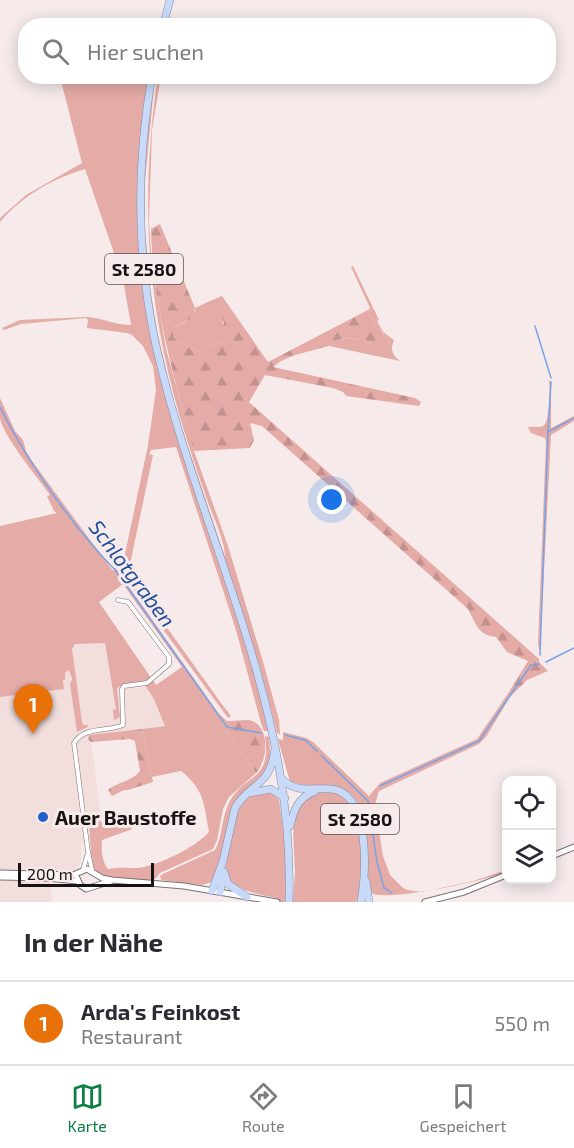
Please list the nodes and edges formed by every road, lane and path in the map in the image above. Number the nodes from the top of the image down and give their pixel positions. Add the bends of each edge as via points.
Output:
1 (170, 0) edge
2 (165, 18) edge
3 (151, 84) edge
4 (118, 600) dead end
5 (275, 742) junction
6 (283, 780) junction
7 (321, 789) junction
8 (246, 795) junction
9 (285, 798) junction
10 (288, 834) junction
11 (574, 847) edge
12 (88, 852) junction
13 (556, 854) edge
14 (223, 861) junction
15 (81, 872) junction
16 (94, 872) junction
17 (224, 872) junction
18 (0, 875) edge
19 (364, 875) junction
20 (502, 877) edge
21 (112, 880) junction
22 (77, 881) junction
23 (96, 884) junction
24 (368, 889) junction
25 (212, 891) junction
26 (220, 892) junction
27 (247, 897) junction
28 (276, 902) edge
29 (290, 902) edge
30 (361, 902) edge
31 (369, 902) edge
32 (378, 902) edge
33 (425, 902) edge

1 - 2 highway
3 - 5 highway, St 2580 via 141,194 143,259 154,334 177,425 249,642
4 - 12 street via 133,607 169,657 169,664 147,682 124,686 123,725 84,733 74,743
5 - 6 highway, St 2580
5 - 8 highway, St 2580 via 268,774
6 - 7 highway, St 2580 via 294,788
6 - 9 highway, St 2580
7 - 10 highway, St 2580 via 298,802
7 - 19 highway, St 2580 via 342,792 356,806
8 - 9 highway via 272,789
8 - 14 highway, St 2580 via 237,804
9 - 10 highway, St 2580
10 - 29 highway, St 2580
11 - 13 street
12 - 15 street
12 - 16 street
14 - 17 highway, St 2580
14 - 25 highway, St 2580
15 - 16 street
15 - 18 street
15 - 22 street
16 - 21 street
16 - 23 street
17 - 26 highway, St 2580
17 - 27 highway via 228,884
18 - 22 street
19 - 24 highway, St 2580
19 - 30 highway, St 2580
20 - 33 street
21 - 23 street
21 - 25 street
22 - 23 street via 86,889
24 - 31 highway, St 2580
24 - 32 highway, St 2580
25 - 26 street
26 - 27 street
27 - 28 street

